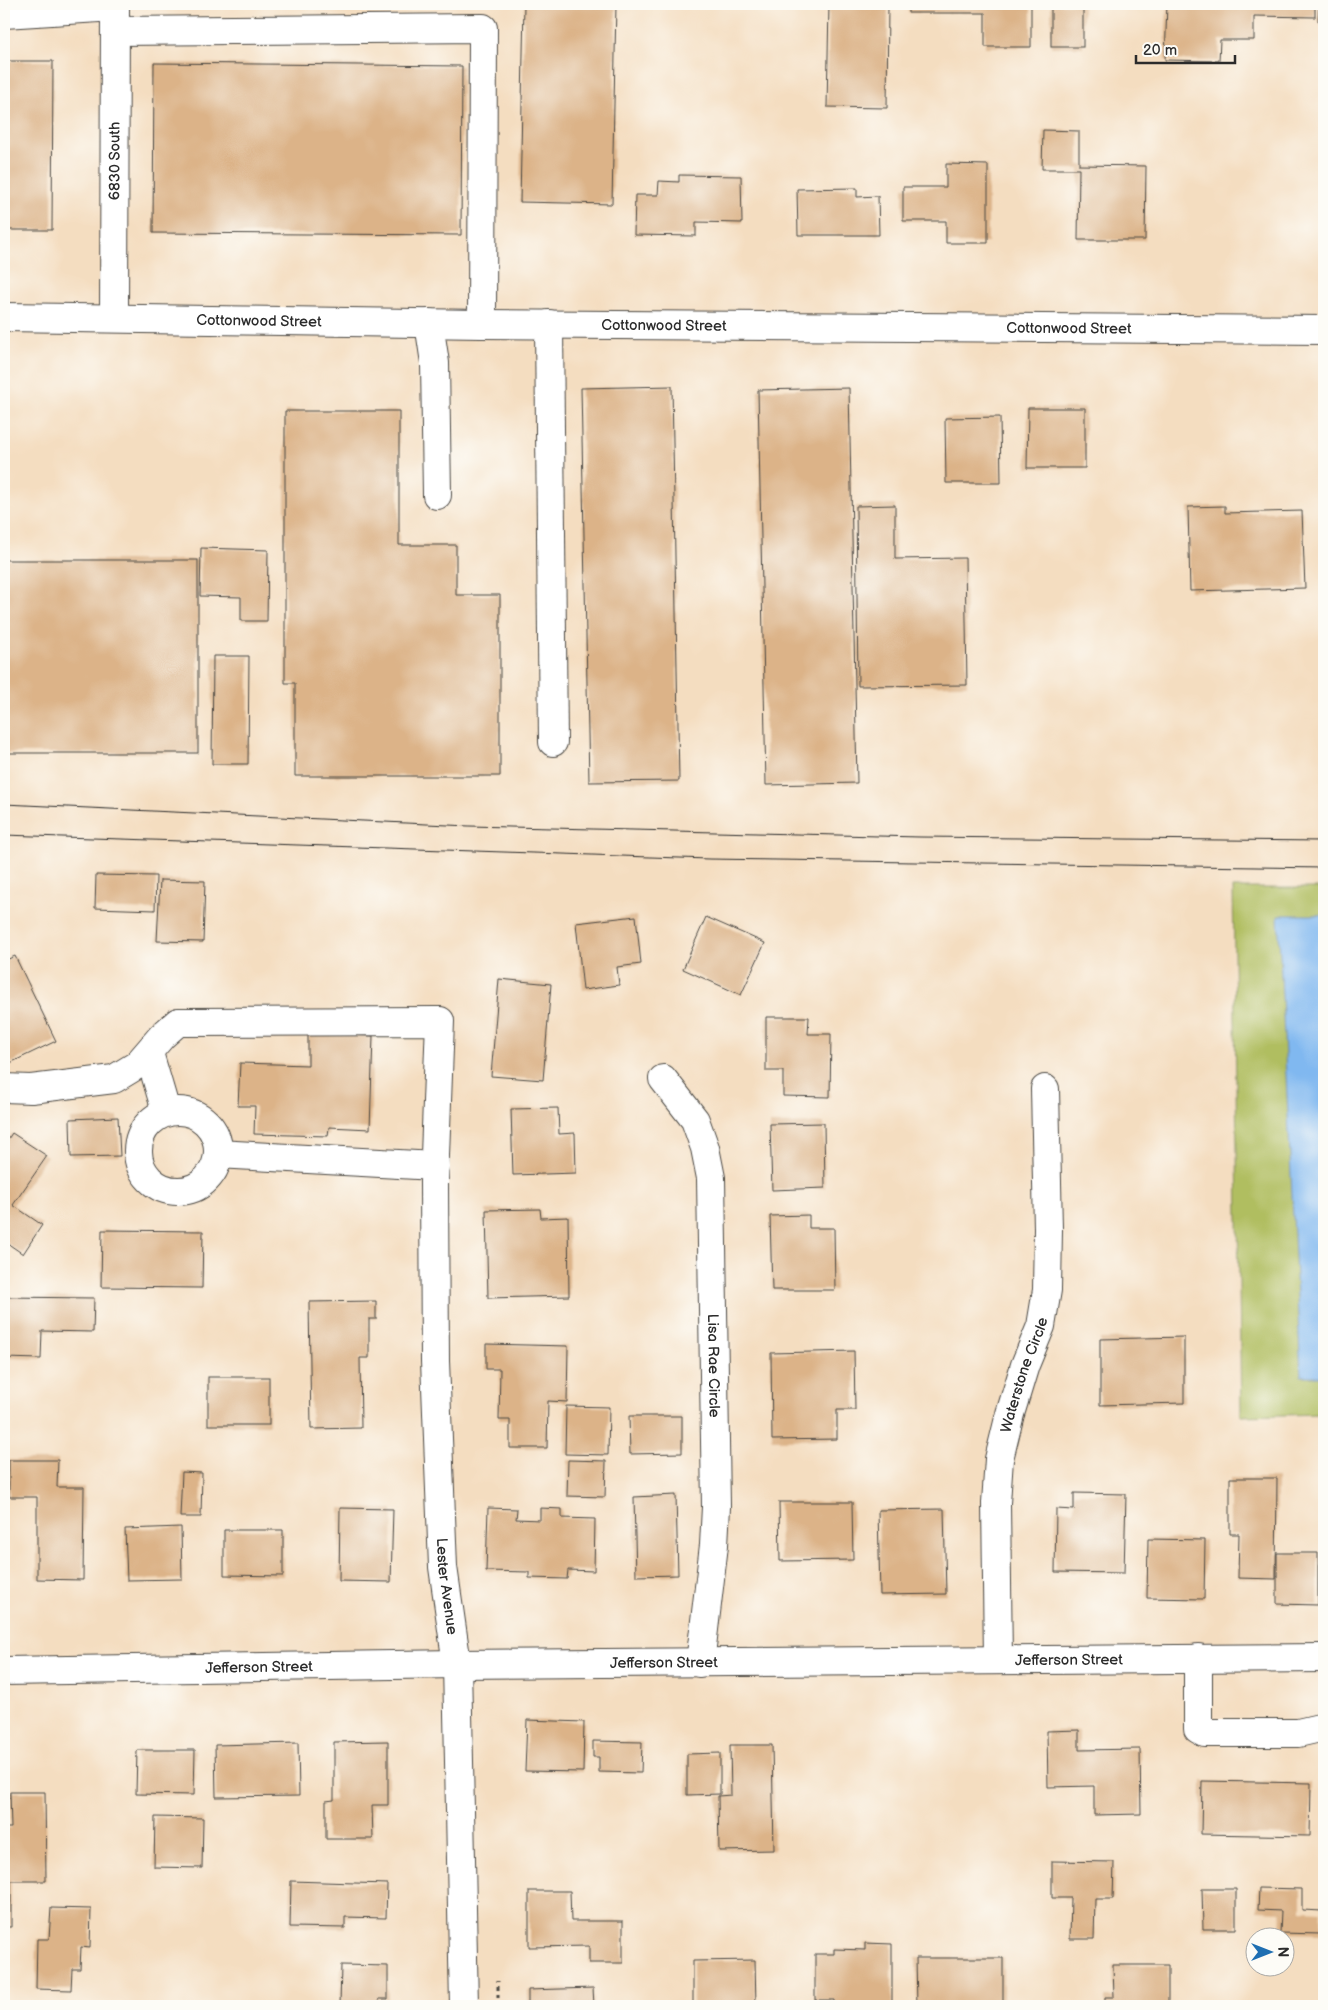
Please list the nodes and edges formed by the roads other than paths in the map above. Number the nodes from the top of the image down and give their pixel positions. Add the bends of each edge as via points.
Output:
1 (4, 14) edge
2 (115, 14) edge
3 (4, 317) edge
4 (114, 317) junction
5 (429, 323) junction
6 (482, 324) junction
7 (549, 324) junction
8 (1324, 330) edge
9 (436, 495) dead end
10 (553, 742) dead end
11 (149, 1053) junction
12 (662, 1079) dead end
13 (4, 1088) edge
14 (1045, 1089) dead end
15 (166, 1112) junction
16 (218, 1154) junction
17 (435, 1166) junction
18 (1198, 1658) junction
19 (1324, 1658) edge
20 (998, 1660) junction
21 (457, 1664) junction
22 (700, 1664) junction
23 (4, 1671) edge
24 (1324, 1727) edge
25 (464, 2006) edge

1 - 2 street
2 - 4 street, 6830 South
2 - 6 street via 484,28
3 - 4 street, Cottonwood Street
4 - 5 street, Cottonwood Street
5 - 6 street, Cottonwood Street
5 - 9 street via 435,363
6 - 7 street, Cottonwood Street
7 - 8 street, Cottonwood Street
7 - 10 street
11 - 13 street via 114,1080 31,1089
11 - 15 street
11 - 17 street, Lester Avenue via 178,1022 440,1021
12 - 22 street, Lisa Rae Circle via 695,1120 711,1178 716,1508
14 - 20 street, Waterstone Circle via 1047,1290 1041,1326 1025,1365 999,1459 996,1503
15 - 16 street via 181,1110 196,1114 209,1124 216,1138
15 - 16 street via 152,1119 142,1132 137,1147 139,1163 147,1177 159,1187 174,1191 190,1190 204,1182 214,1169
16 - 17 street
17 - 21 street, Lester Avenue via 435,1361 442,1567
18 - 19 street, Jefferson Street
18 - 20 street, Jefferson Street
18 - 24 street via 1198,1729 1201,1732 1298,1732
20 - 22 street, Jefferson Street
21 - 22 street, Jefferson Street
21 - 23 street, Jefferson Street
21 - 25 street, Lester Avenue

